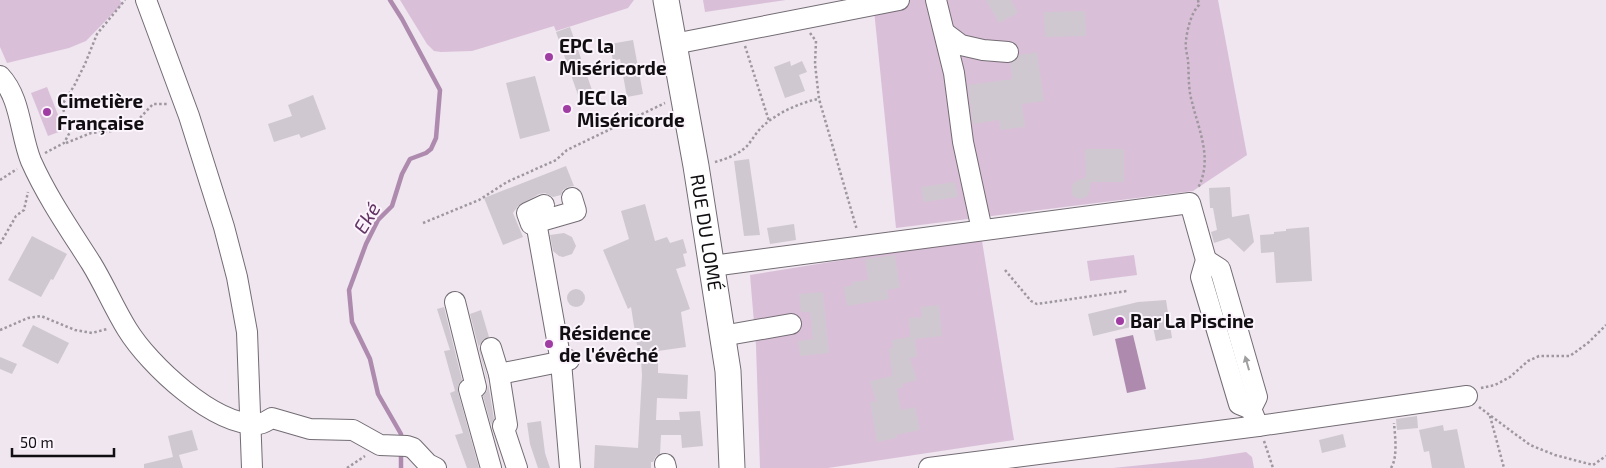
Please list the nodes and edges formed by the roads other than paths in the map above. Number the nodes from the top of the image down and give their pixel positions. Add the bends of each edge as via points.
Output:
1 (146, 0) edge
2 (666, 0) edge
3 (899, 0) edge
4 (936, 0) edge
5 (945, 33) junction
6 (674, 44) junction
7 (1008, 52) dead end
8 (0, 76) edge
9 (572, 198) dead end
10 (982, 230) junction
11 (712, 266) junction
12 (455, 302) dead end
13 (791, 324) dead end
14 (722, 336) junction
15 (491, 348) dead end
16 (565, 361) junction
17 (499, 374) junction
18 (1466, 396) road end
19 (1254, 417) junction
20 (251, 423) junction
21 (512, 467) edge
22 (252, 468) edge
23 (436, 468) edge
24 (491, 468) edge
25 (570, 468) edge
26 (732, 468) edge
27 (930, 468) edge

1 - 20 street via 184,105 237,277 247,332
2 - 6 main road, RUE DU LOMÉ
3 - 6 street
4 - 5 street
5 - 7 street via 961,45
5 - 10 street via 954,73 962,142
6 - 11 main road, RUE DU LOMÉ
8 - 20 street via 11,93 31,160 45,188 128,330 172,381 204,406 237,422
9 - 16 street via 576,211 540,214
10 - 11 street
10 - 19 street via 1190,203 1206,260 1220,269 1257,397
11 - 14 main road, RUE DU LOMÉ
12 - 24 street via 476,387 469,389
13 - 14 street
14 - 26 main road, RUE DU LOMÉ via 728,371
15 - 17 street
16 - 17 street
16 - 25 street
17 - 21 street via 508,425 503,426
18 - 19 street via 1393,406
19 - 27 street
20 - 22 street
20 - 23 street via 260,424 272,418 310,429 353,430 380,445 414,448

